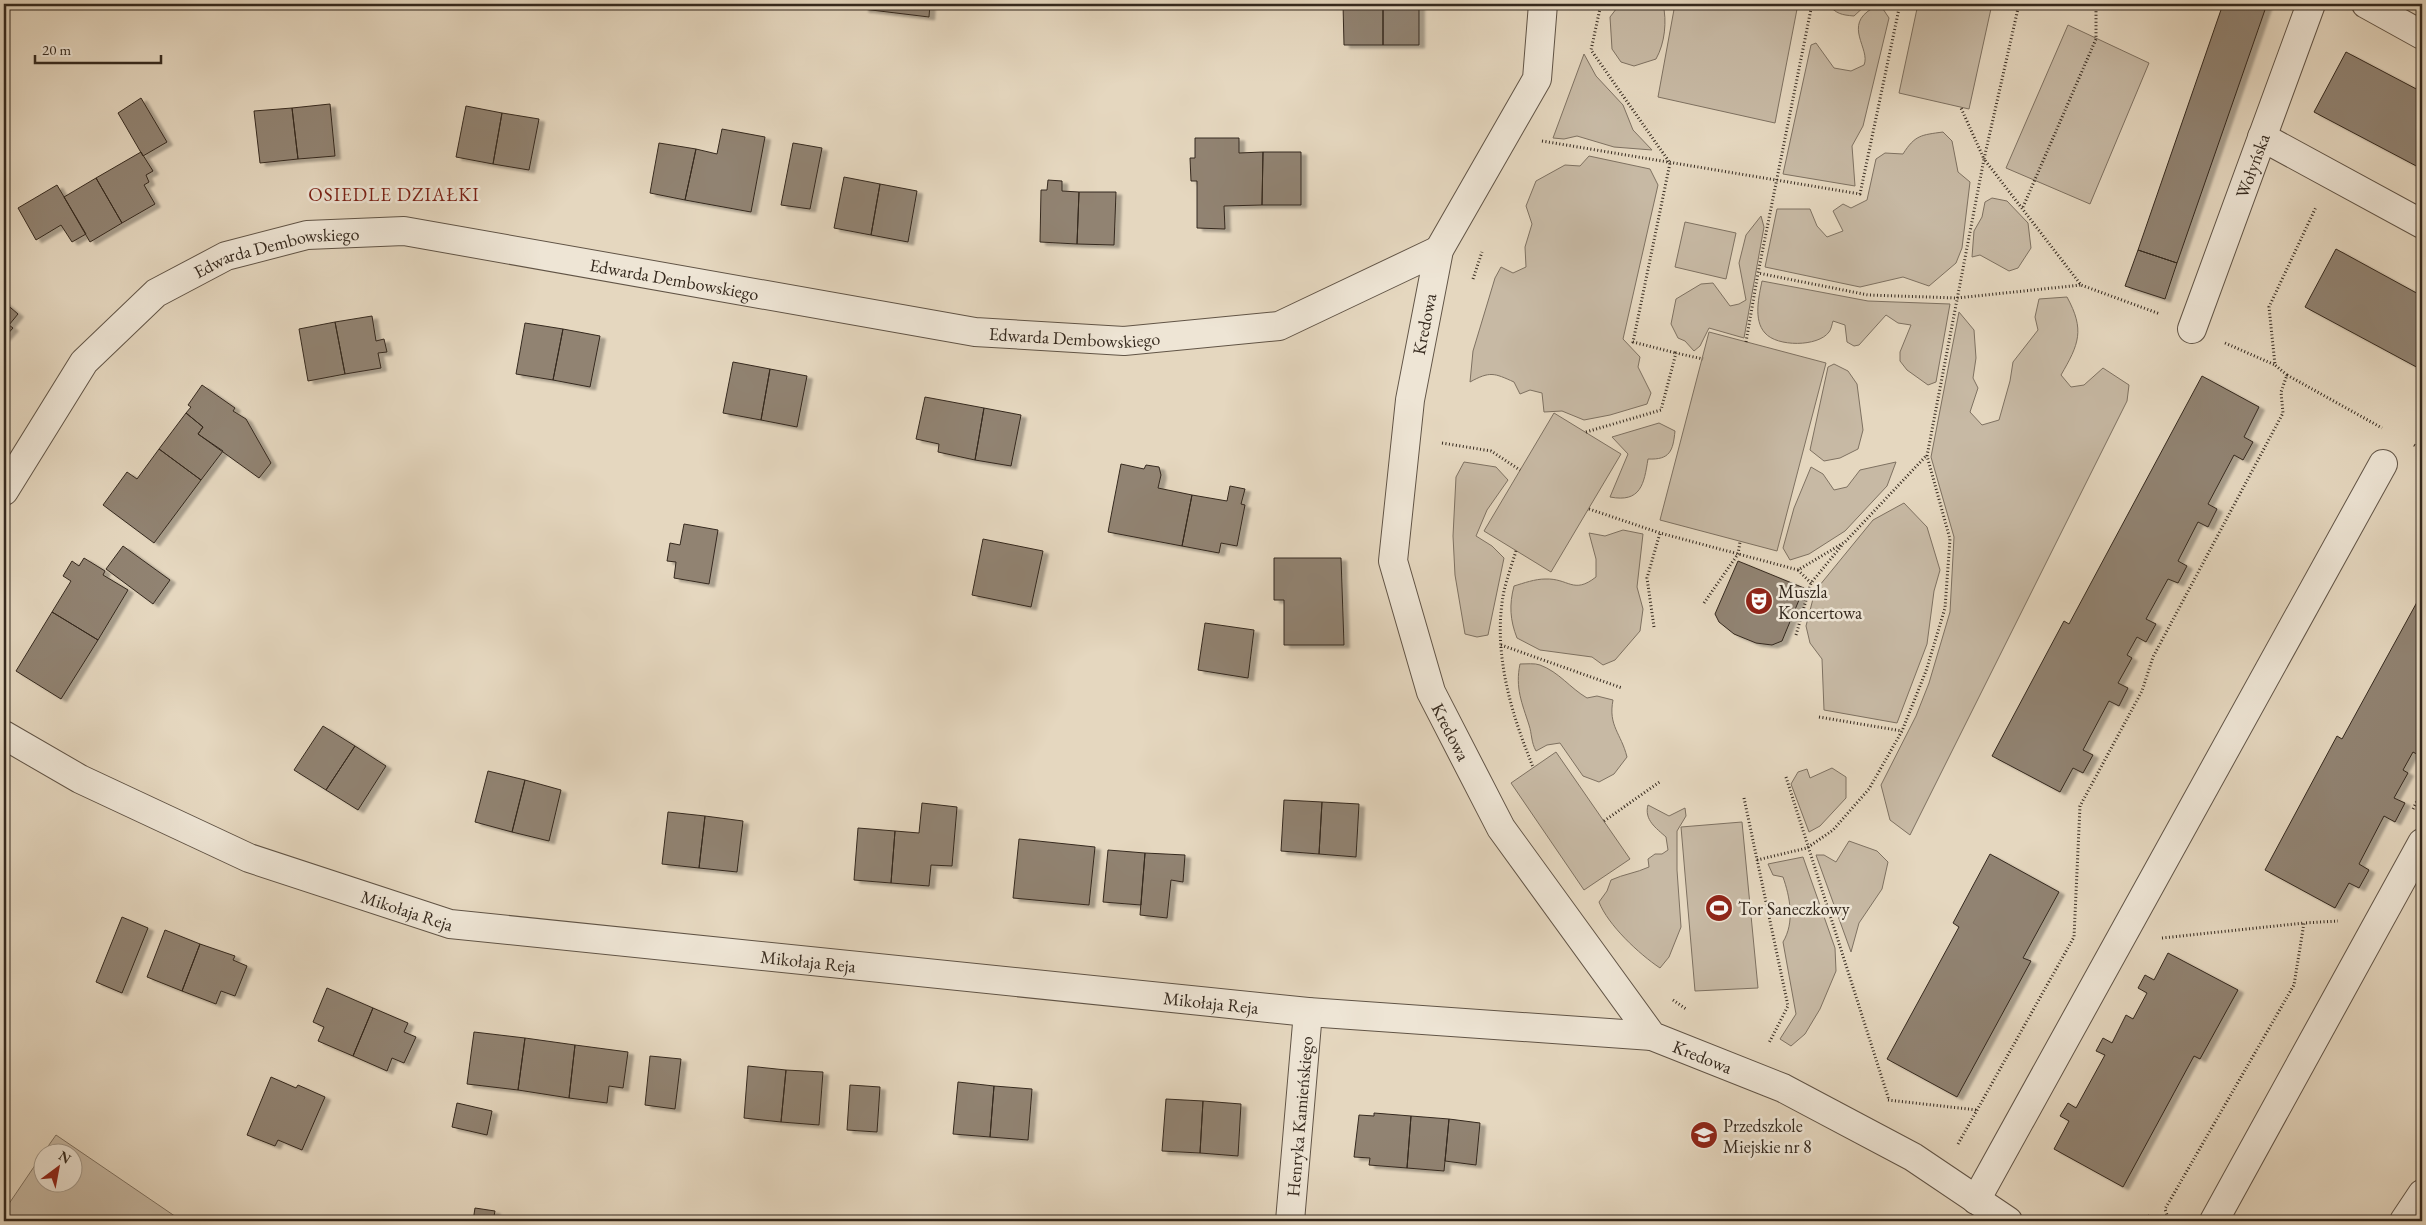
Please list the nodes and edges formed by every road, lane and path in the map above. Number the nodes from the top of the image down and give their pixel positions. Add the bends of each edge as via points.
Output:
1 (1543, 4) edge
2 (1601, 4) edge
3 (1812, 4) edge
4 (1900, 4) edge
5 (2018, 4) edge
6 (2096, 4) edge
7 (2311, 4) edge
8 (2366, 4) edge
9 (2422, 35) edge
10 (1961, 108) dead end
11 (2262, 137) junction
12 (1534, 140) dead end
13 (1984, 159) junction
14 (1670, 163) junction
15 (2331, 174) junction
16 (1776, 180) junction
17 (2022, 208) junction
18 (2422, 224) edge
19 (1483, 249) dead end
20 (1439, 250) junction
21 (1758, 273) junction
22 (2081, 285) junction
23 (1470, 286) dead end
24 (1957, 298) junction
25 (2192, 329) junction
26 (1746, 342) dead end
27 (1676, 353) junction
28 (1703, 359) dead end
29 (2275, 365) junction
30 (2287, 376) junction
31 (2388, 431) dead end
32 (1586, 432) dead end
33 (2405, 440) dead end
34 (1435, 442) dead end
35 (2422, 450) edge
36 (1926, 456) junction
37 (2383, 464) dead end
38 (1520, 470) dead end
39 (4, 491) edge
40 (1589, 509) dead end
41 (1660, 533) junction
42 (1740, 542) dead end
43 (1845, 542) junction
44 (1516, 551) dead end
45 (1738, 554) junction
46 (1798, 570) junction
47 (1811, 584) junction
48 (1704, 603) dead end
49 (1654, 627) dead end
50 (1796, 635) dead end
51 (1501, 645) junction
52 (1622, 688) dead end
53 (1819, 717) dead end
54 (1902, 731) junction
55 (4, 735) edge
56 (1533, 768) dead end
57 (1786, 777) dead end
58 (1661, 780) dead end
59 (2422, 790) edge
60 (1744, 798) dead end
61 (2408, 816) dead end
62 (1604, 821) dead end
63 (2422, 843) edge
64 (1807, 848) junction
65 (1757, 860) junction
66 (2345, 920) dead end
67 (2304, 923) junction
68 (2160, 938) dead end
69 (1671, 998) dead end
70 (1308, 1012) junction
71 (1693, 1013) dead end
72 (1652, 1036) junction
73 (1767, 1046) dead end
74 (1889, 1100) junction
75 (1885, 1106) dead end
76 (1977, 1110) junction
77 (1954, 1151) dead end
78 (2422, 1194) edge
79 (1976, 1200) junction
80 (1290, 1221) edge
81 (2008, 1221) edge
82 (2169, 1221) edge
83 (2214, 1221) edge
84 (2404, 1221) edge

1 - 20 street, Kredowa via 1537,79
2 - 14 path via 1591,50
3 - 16 path
4 - 16 path via 1860,194
5 - 13 path
6 - 17 path via 2096,39
7 - 11 street, Wołyńska
8 - 9 street
10 - 13 path
11 - 15 street
11 - 25 street, Wołyńska
12 - 14 path
13 - 17 path
13 - 24 path
14 - 16 path
14 - 27 path via 1633,342
15 - 18 street
15 - 29 path via 2269,307
16 - 21 path
17 - 22 path
19 - 23 path
20 - 39 street, Edwarda Dembowskiego via 1279,326 1124,341 975,332 404,231 307,235 226,256 156,293 84,362
20 - 72 street, Kredowa via 1410,400 1393,561 1431,692 1501,828
21 - 24 path via 1868,294
21 - 26 path
22 - 24 path
22 - 25 path
24 - 36 path
25 - 29 path
27 - 28 path
27 - 32 path via 1661,410
29 - 30 path
30 - 31 path
30 - 76 path via 2281,392 2283,413 2153,657 2142,691 2080,806 2074,936
33 - 35 path
34 - 38 path via 1490,452
36 - 43 path
36 - 54 path via 1950,539 1945,608 1926,671
37 - 79 street
40 - 41 path
41 - 45 path
41 - 49 path via 1648,578
42 - 45 path
43 - 46 path
43 - 47 path
44 - 51 path via 1504,593
45 - 46 path
45 - 48 path
46 - 47 path
47 - 50 path
51 - 52 path
51 - 56 path via 1506,688
53 - 54 path
54 - 64 path via 1869,789 1833,830
55 - 70 street, Mikołaja Reja via 80,779 249,858 450,924
57 - 64 path
58 - 62 path
59 - 61 path
60 - 65 path
63 - 83 street
64 - 65 path
64 - 74 path
65 - 73 path via 1788,1006
66 - 67 path
67 - 68 path
67 - 82 path via 2294,985 2165,1208
69 - 71 path
70 - 72 street, Mikołaja Reja
70 - 80 street, Henryka Kamieńskiego
72 - 79 street, Kredowa via 1783,1088 1913,1157
74 - 75 path
74 - 76 path
76 - 77 path
78 - 84 street
79 - 81 street, Kredowa

